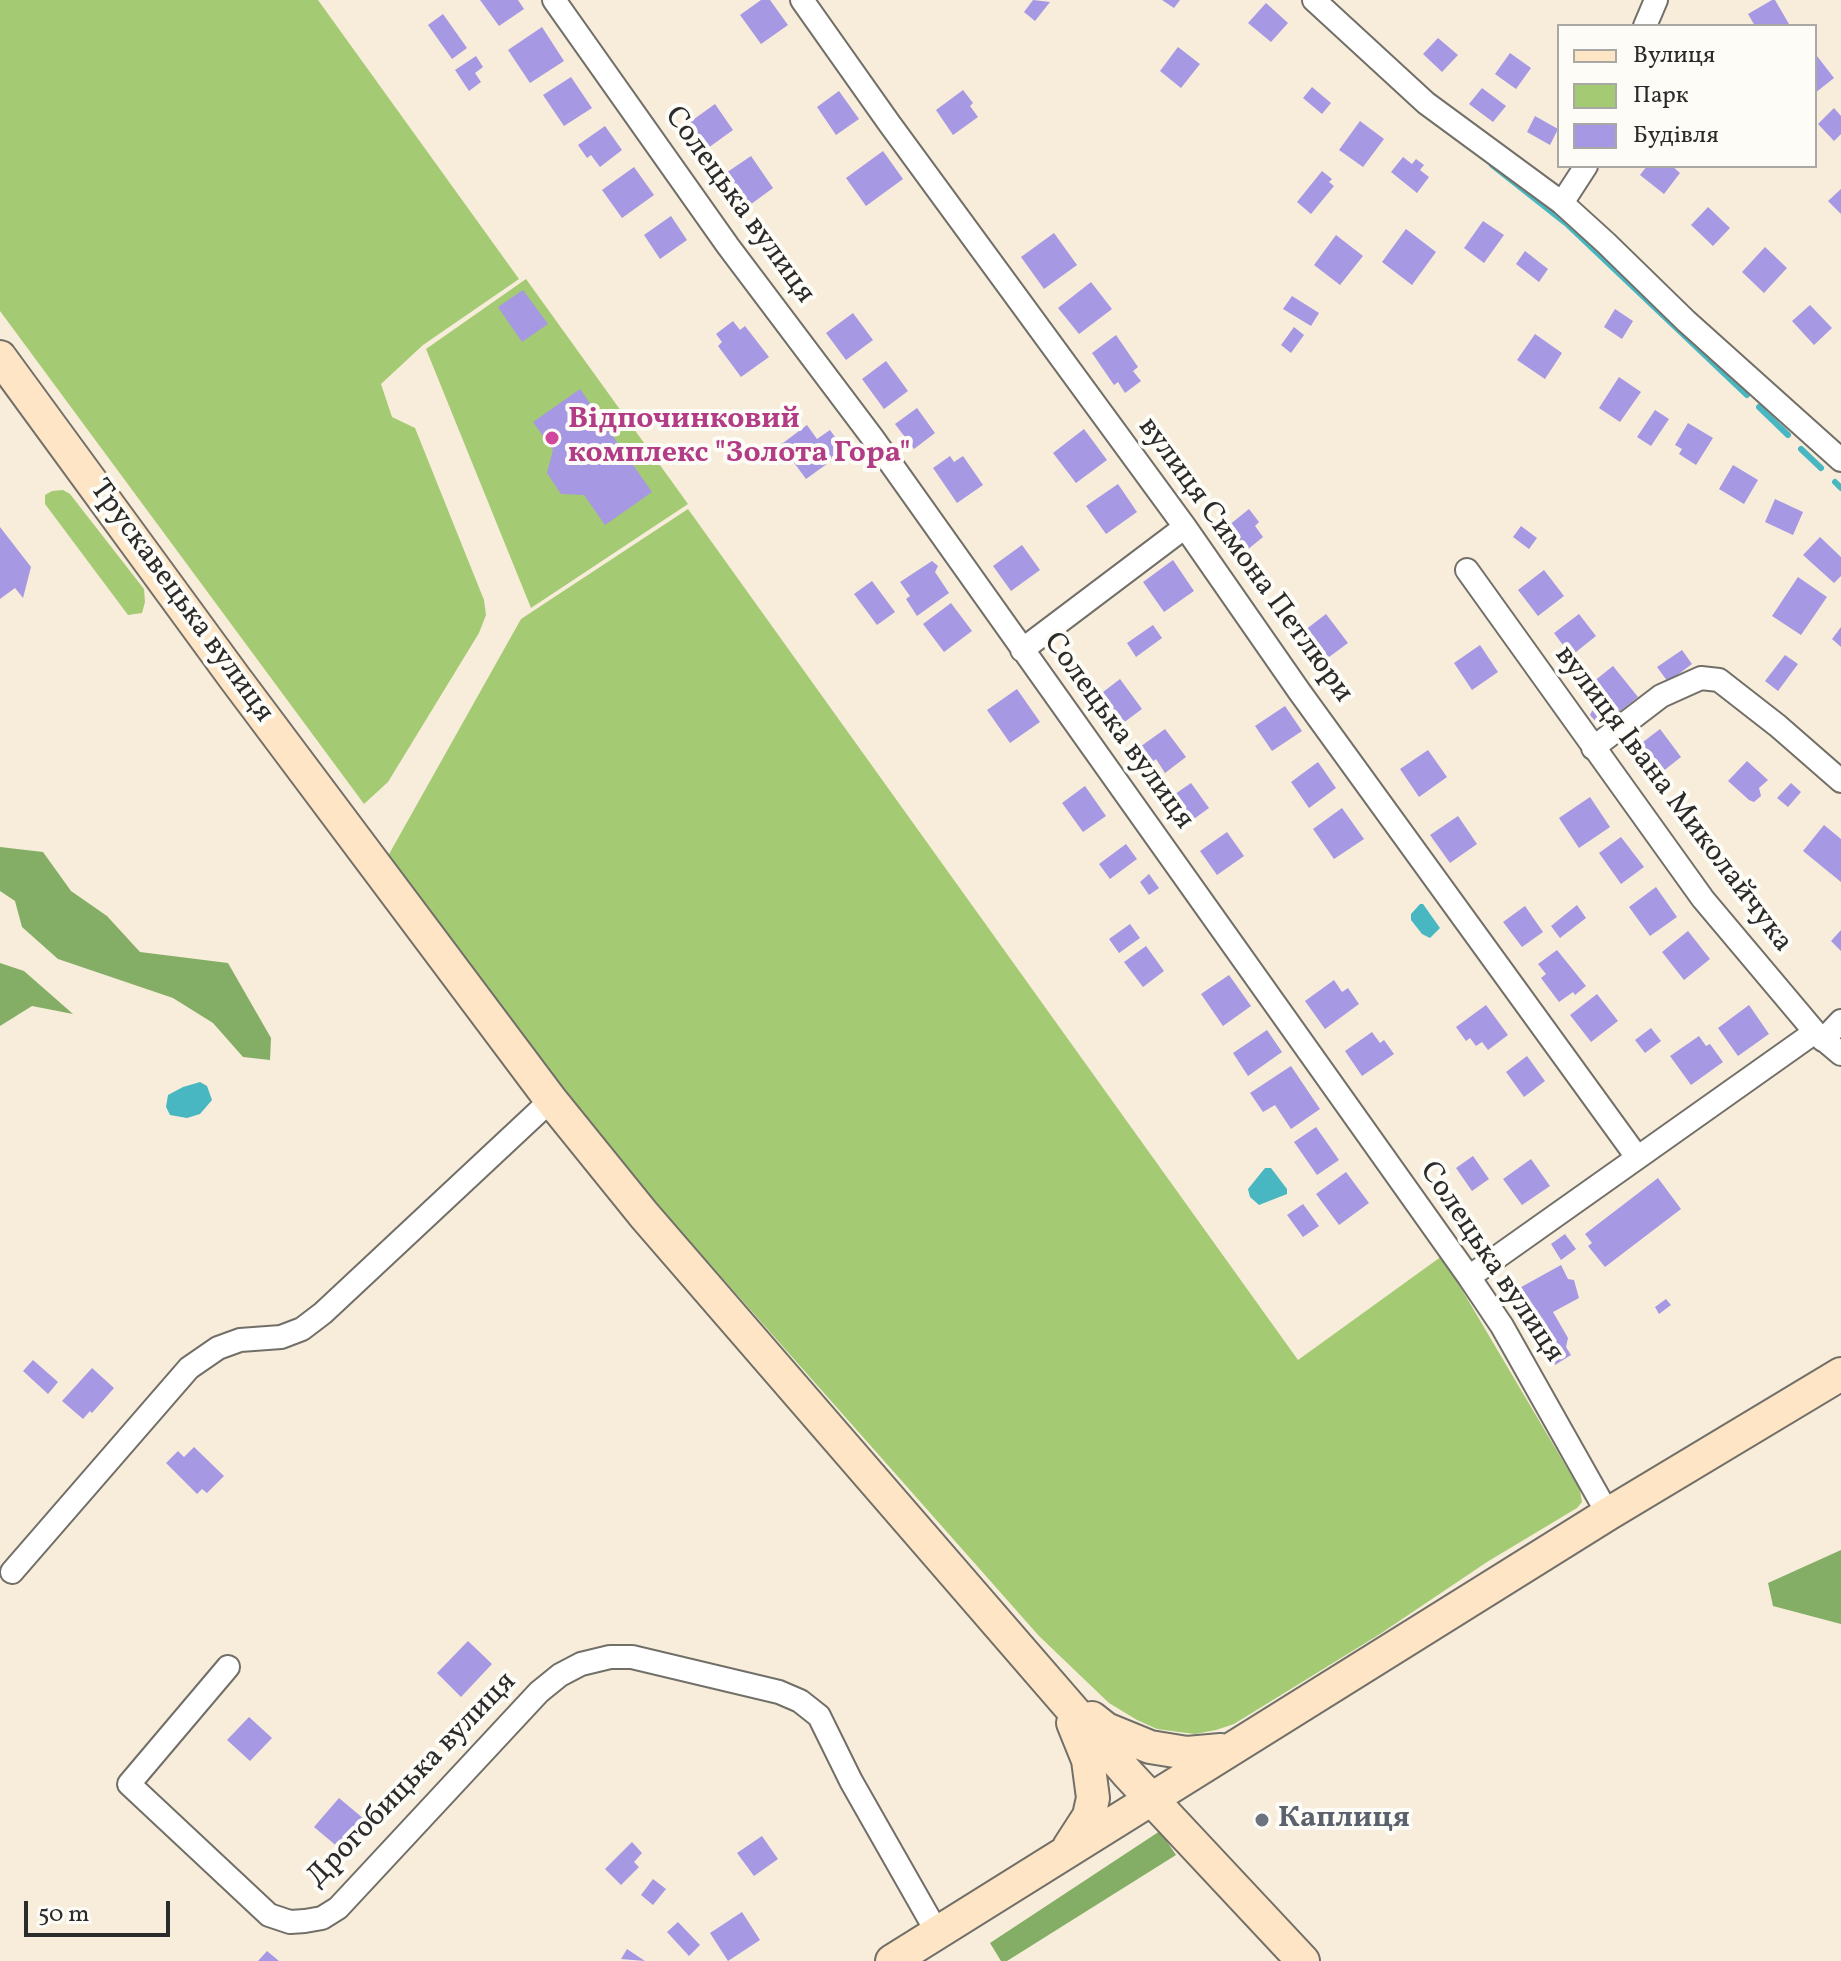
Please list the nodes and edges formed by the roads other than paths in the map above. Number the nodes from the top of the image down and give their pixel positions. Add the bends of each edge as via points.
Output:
1 (554, 0) edge
2 (802, 0) edge
3 (1314, 0) edge
4 (1656, 0) edge
5 (1646, 24) edge
6 (1585, 168) edge
7 (1562, 203) junction
8 (0, 357) edge
9 (1841, 460) edge
10 (1185, 527) junction
11 (1467, 570) dead end
12 (1022, 650) junction
13 (1593, 748) junction
14 (1841, 781) edge
15 (1841, 1021) edge
16 (1819, 1036) junction
17 (1841, 1054) edge
18 (551, 1100) junction
19 (1637, 1157) junction
20 (1469, 1277) junction
21 (1841, 1374) edge
22 (1608, 1514) junction
23 (12, 1572) dead end
24 (228, 1667) dead end
25 (1060, 1695) junction
26 (1227, 1750) junction
27 (1150, 1797) junction
28 (1063, 1855) junction
29 (938, 1934) junction
30 (894, 1959) edge
31 (1303, 1961) edge

1 - 12 street, Солецька вулиця
2 - 10 street, вулиця Симона Петлюри
3 - 7 street via 1426,103
4 - 5 street
6 - 7 street
7 - 9 street
8 - 18 main road, Трускавецька вулиця
10 - 12 street
10 - 19 street, вулиця Симона Петлюри
11 - 13 street, вулиця Івана Миколайчука
12 - 20 street, Солецька вулиця
13 - 14 street via 1661,696 1701,678 1719,680
13 - 16 street, вулиця Івана Миколайчука via 1703,899
15 - 16 street
16 - 17 street, вулиця Івана Миколайчука
16 - 19 street
18 - 23 street via 302,1329 281,1337 240,1340 189,1368
18 - 25 main road, Трускавецька вулиця via 685,1263
19 - 20 street
20 - 22 street, Солецька вулиця
21 - 22 main road
22 - 26 main road
24 - 29 street, Дрогобицька вулиця via 129,1784 269,1915 290,1922 322,1918 338,1908 539,1692 560,1675 610,1657 651,1659 779,1692 819,1716
25 - 26 main road via 1131,1741 1169,1752
25 - 27 main road
25 - 28 main road via 1083,1743 1093,1798 1089,1816
26 - 27 main road
27 - 28 main road
27 - 31 main road
28 - 29 main road
29 - 30 main road

